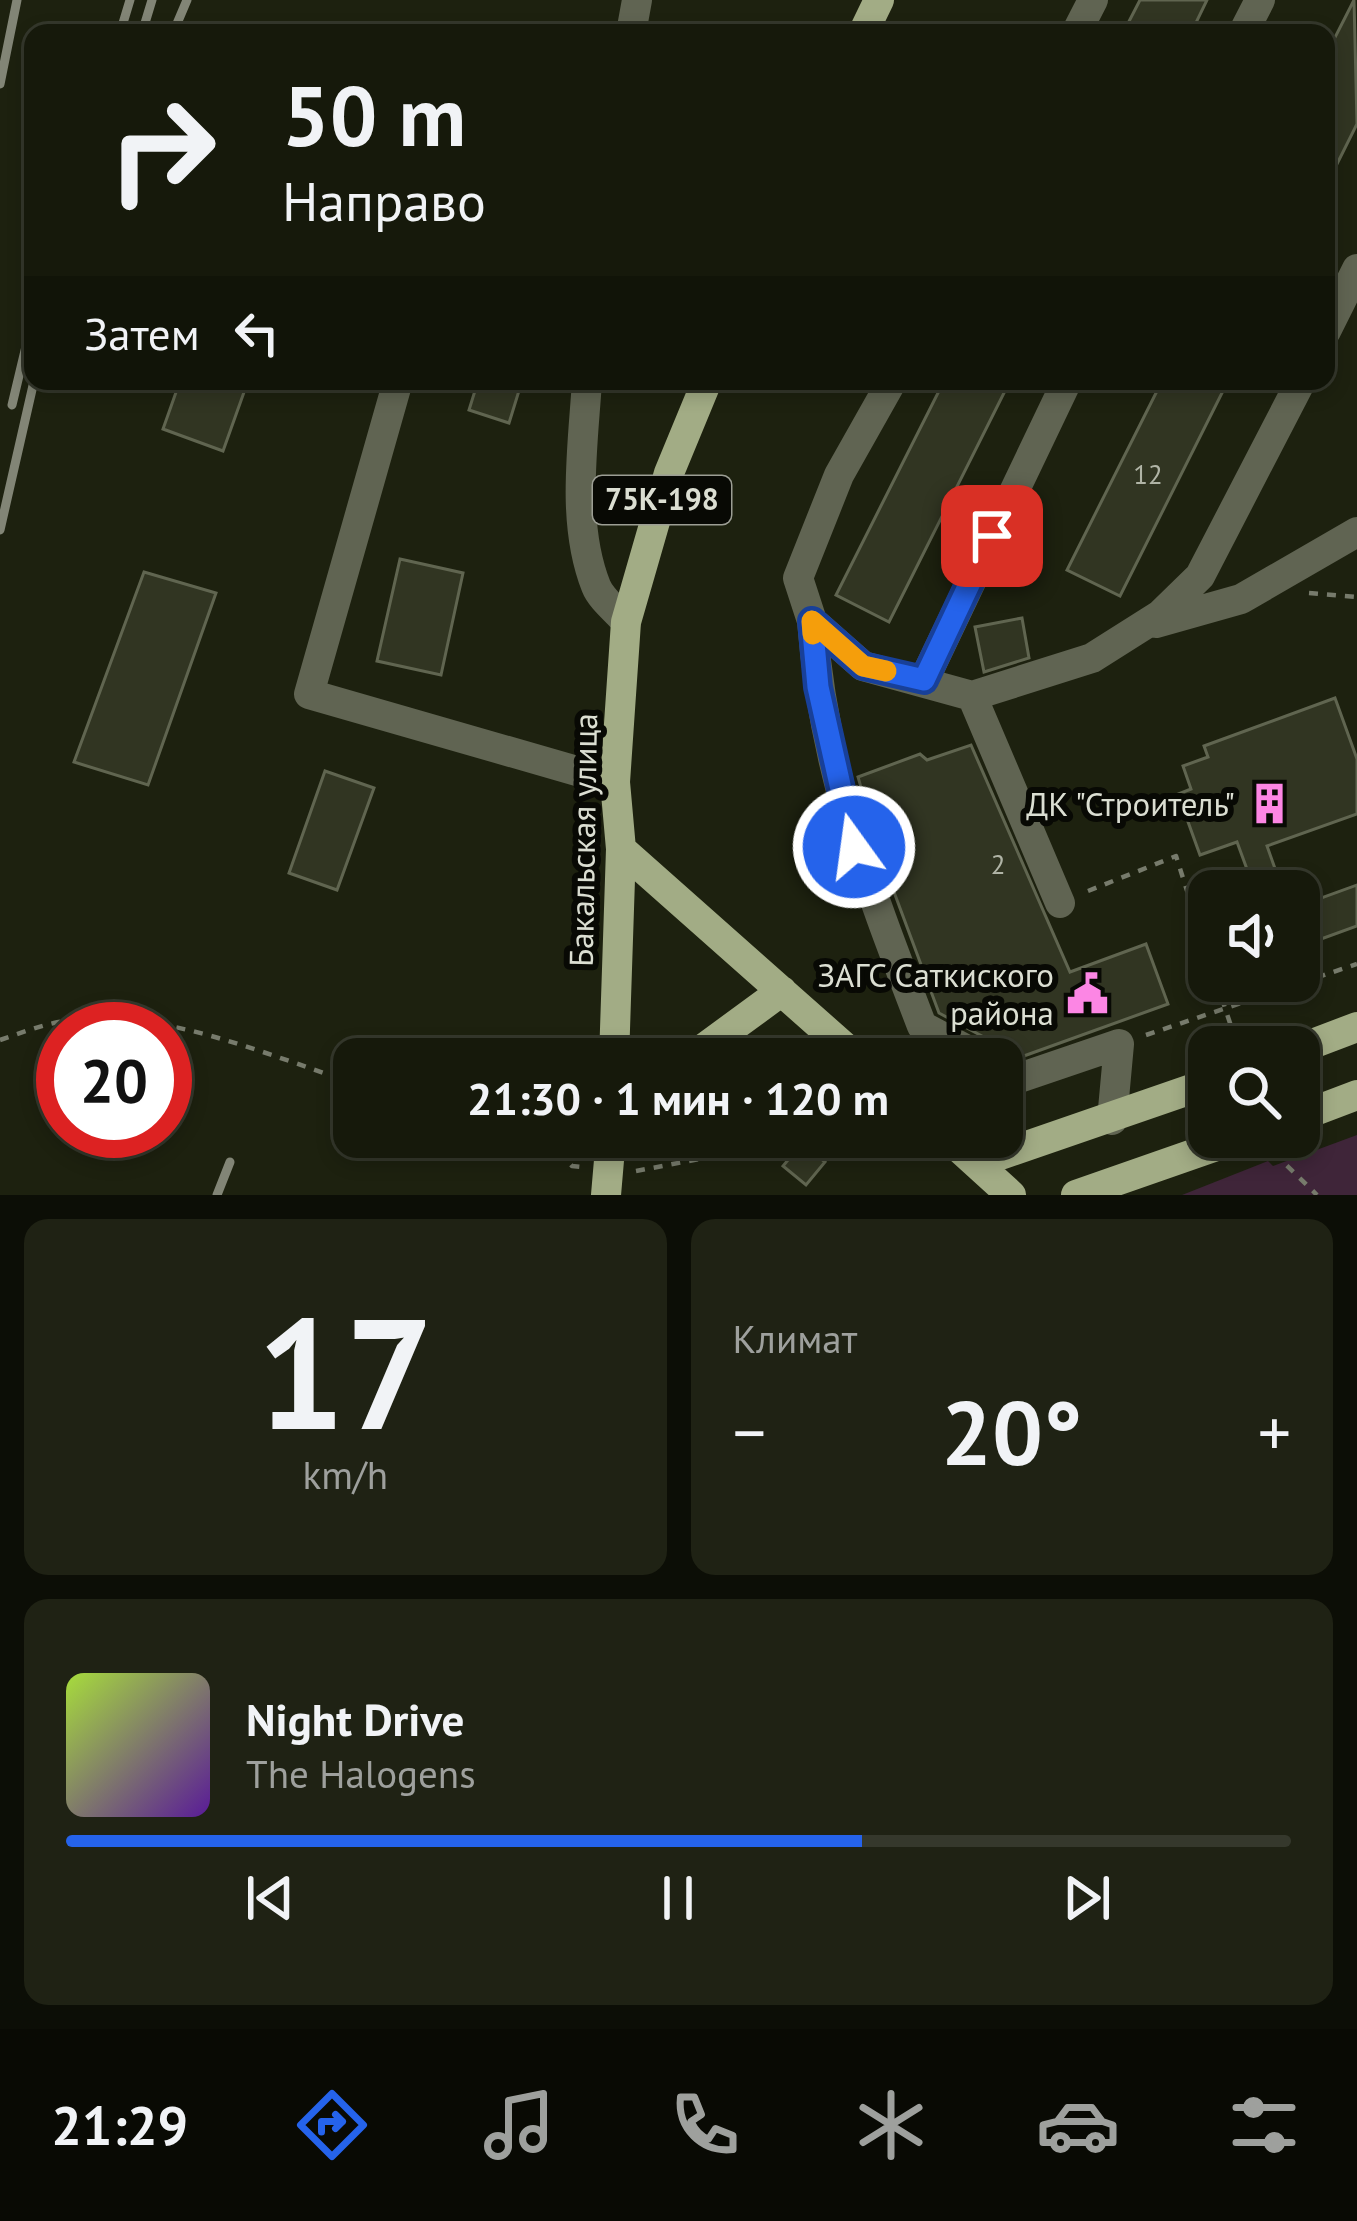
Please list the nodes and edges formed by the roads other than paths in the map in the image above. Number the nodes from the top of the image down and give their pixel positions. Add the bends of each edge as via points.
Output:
1 (1357, 269) edge
2 (1335, 314) edge
3 (395, 390) edge
4 (586, 390) edge
5 (703, 390) edge
6 (887, 390) edge
7 (1063, 390) edge
8 (1296, 390) edge
9 (1357, 532) edge
10 (812, 621) junction
11 (626, 622) junction
12 (1140, 627) junction
13 (924, 680) junction
14 (972, 696) junction
15 (616, 782) junction
16 (621, 849) junction
17 (1060, 903) road end
18 (782, 992) junction
19 (1357, 1027) edge
20 (615, 1038) edge
21 (718, 1038) edge
22 (834, 1038) edge
23 (945, 1038) edge
24 (1320, 1041) edge
25 (1023, 1076) edge
26 (1188, 1091) edge
27 (1357, 1095) edge
28 (1320, 1109) edge
29 (1112, 1120) junction
30 (1188, 1156) edge
31 (971, 1158) edge
32 (977, 1163) junction
33 (1011, 1195) edge
34 (1076, 1195) edge

1 - 2 lane
3 - 15 lane via 309,694
4 - 11 lane via 580,482 586,533 597,588
5 - 11 main road, 75К-198 via 669,473
6 - 10 lane via 839,475 798,578
7 - 13 lane
8 - 12 lane via 1200,576
9 - 12 lane via 1241,599
10 - 13 lane via 863,666
10 - 23 lane via 818,687 854,847 922,1026
11 - 15 main road, Бакальская улица / 75К-198
12 - 14 lane via 1092,658
13 - 14 lane
14 - 17 lane
15 - 16 main road, Бакальская улица / 75К-198
16 - 18 main road
16 - 20 main road, Бакальская улица / 75К-198
18 - 21 main road
18 - 22 main road
19 - 24 main road
25 - 29 lane via 1119,1044
26 - 29 main road
27 - 28 main road
29 - 32 main road
30 - 34 main road
31 - 32 main road
32 - 33 main road

